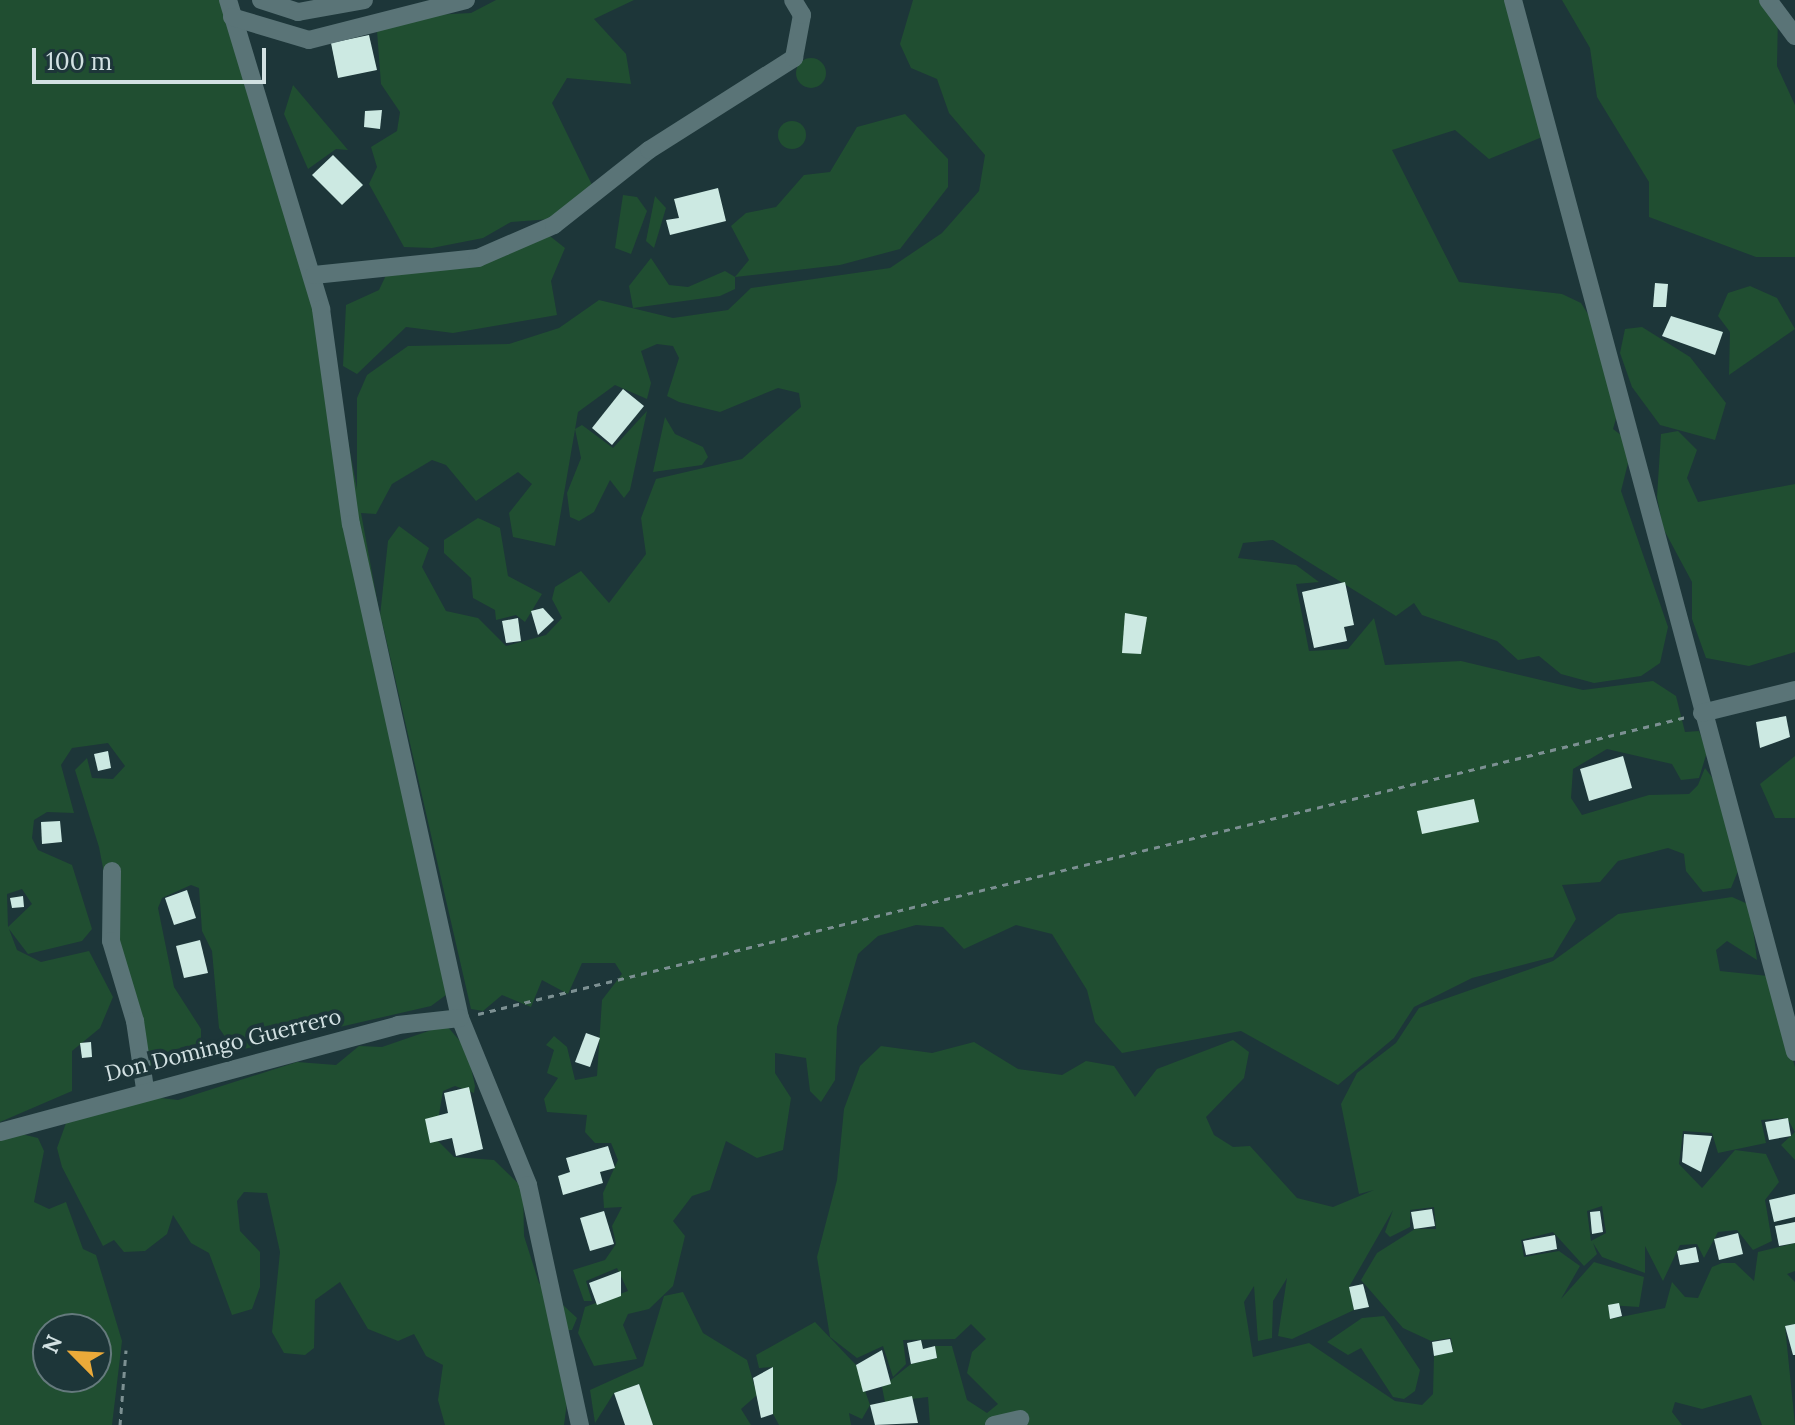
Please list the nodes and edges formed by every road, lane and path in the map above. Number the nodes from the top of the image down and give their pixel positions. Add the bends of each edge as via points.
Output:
1 (261, 0) edge
2 (364, 0) edge
3 (466, 0) edge
4 (793, 0) edge
5 (1513, 0) edge
6 (1768, 0) edge
7 (230, 8) edge
8 (1795, 36) edge
9 (314, 275) junction
10 (1795, 690) edge
11 (1702, 713) junction
12 (112, 871) dead end
13 (460, 1018) junction
14 (1795, 1052) edge
15 (145, 1089) junction
16 (0, 1132) edge
17 (126, 1350) dead end
18 (1020, 1419) dead end
19 (120, 1425) edge
20 (580, 1425) edge
21 (994, 1425) edge

1 - 2 street via 298,12
3 - 7 street via 309,40
4 - 9 street via 802,15 794,58 649,150 554,225 478,258
5 - 11 street
6 - 8 street
7 - 9 street
9 - 13 street via 351,524
10 - 11 street
11 - 13 path
11 - 14 street
12 - 15 street via 111,941 135,1021
13 - 15 street, Don Domingo Guerrero via 398,1025
13 - 20 street via 528,1185
15 - 16 street, Don Domingo Guerrero
17 - 19 path
18 - 21 street

